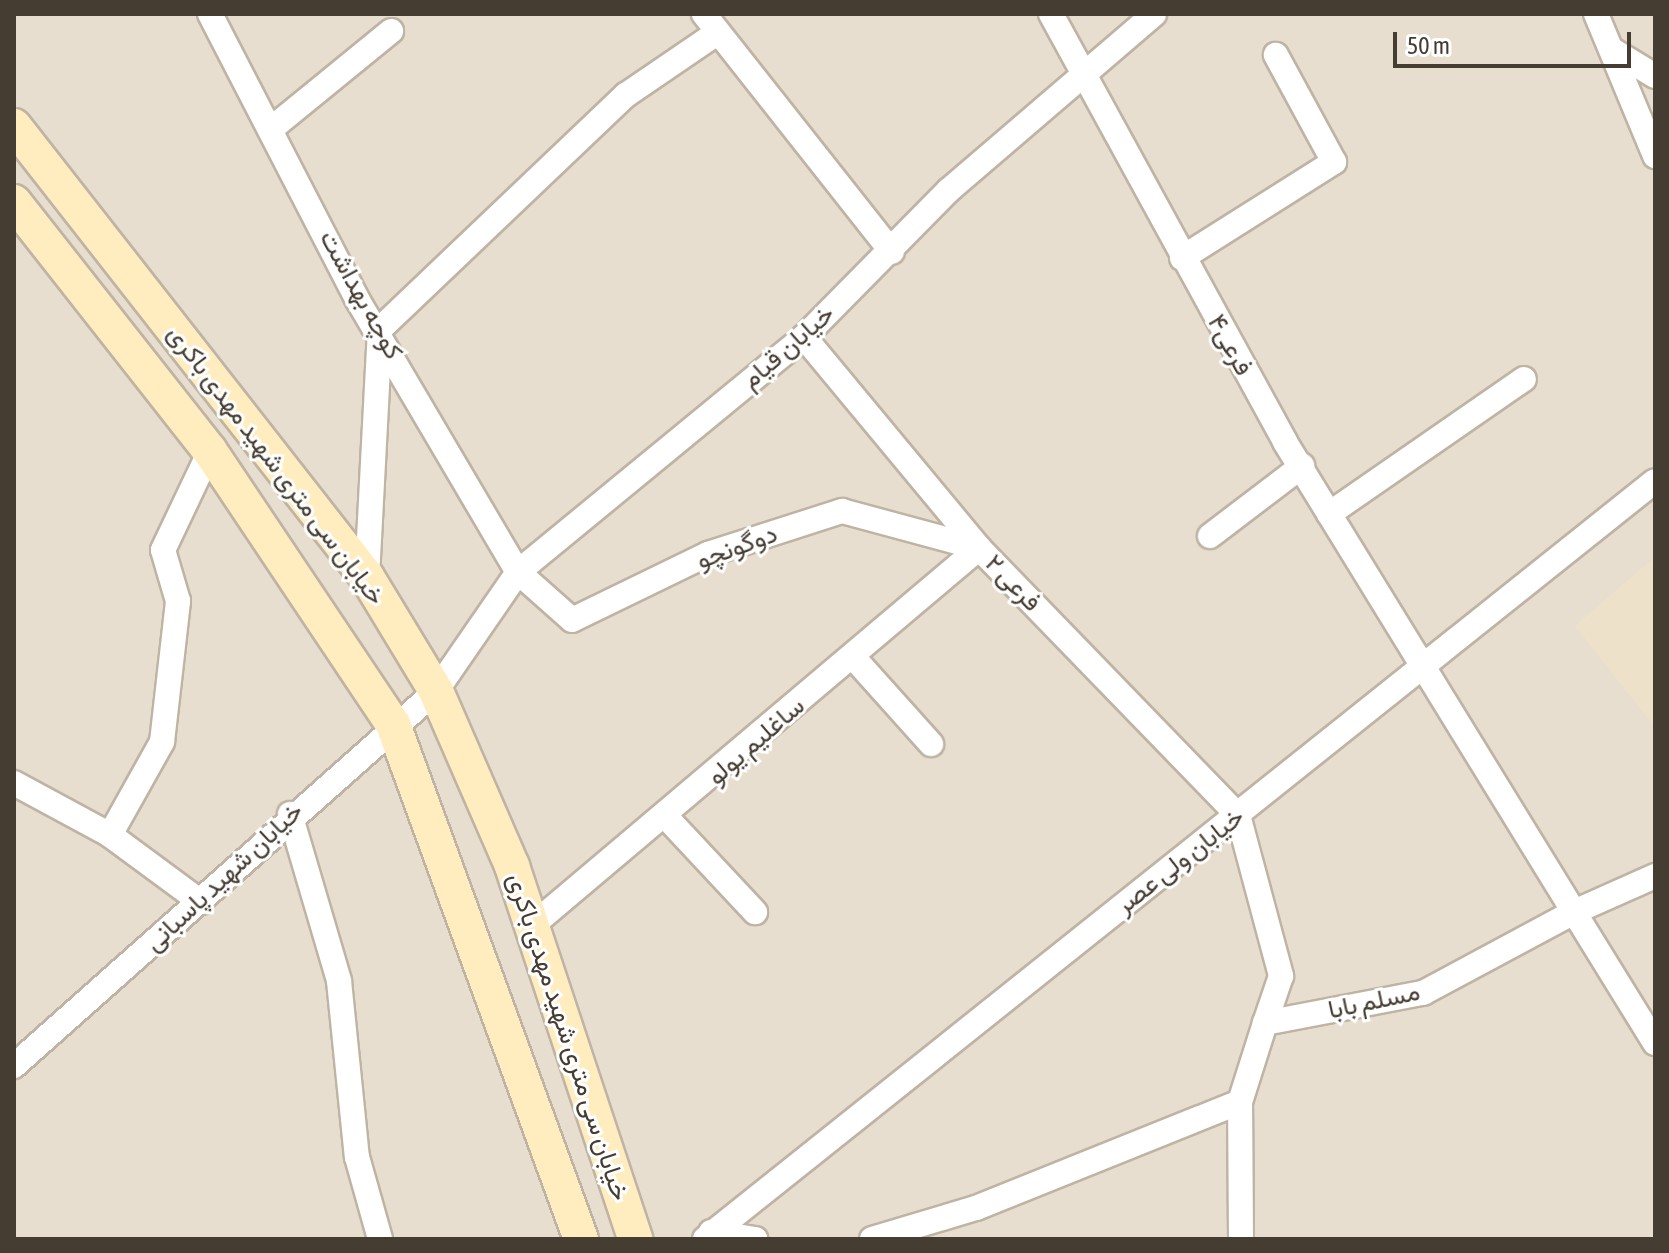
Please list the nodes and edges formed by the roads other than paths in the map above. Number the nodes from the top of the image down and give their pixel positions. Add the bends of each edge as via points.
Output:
1 (1051, 14) edge
2 (1154, 14) edge
3 (1596, 14) edge
4 (223, 19) edge
5 (711, 23) edge
6 (391, 31) dead end
7 (1614, 51) junction
8 (1276, 55) dead end
9 (1088, 75) junction
10 (1655, 76) edge
11 (14, 126) edge
12 (271, 129) junction
13 (1655, 156) edge
14 (14, 202) edge
15 (892, 252) junction
16 (1182, 258) junction
17 (380, 329) junction
18 (804, 337) junction
19 (1524, 379) dead end
20 (210, 451) junction
21 (1302, 466) junction
22 (1655, 481) edge
23 (1329, 514) junction
24 (1210, 536) dead end
25 (979, 548) junction
26 (518, 572) junction
27 (367, 577) junction
28 (853, 657) junction
29 (1425, 668) junction
30 (436, 691) junction
31 (393, 724) junction
32 (931, 744) dead end
33 (14, 783) edge
34 (290, 814) junction
35 (1238, 815) junction
36 (667, 818) junction
37 (110, 835) junction
38 (1655, 876) edge
39 (201, 902) junction
40 (755, 912) dead end
41 (1574, 912) junction
42 (528, 929) junction
43 (1265, 1023) junction
44 (1655, 1043) edge
45 (14, 1066) edge
46 (1240, 1102) junction
47 (708, 1235) edge
48 (380, 1239) edge
49 (581, 1239) edge
50 (635, 1239) edge
51 (755, 1239) edge
52 (872, 1239) edge
53 (1241, 1239) edge

1 - 9 street, فرعی۴
2 - 9 street, خیابان قیام
3 - 7 street
4 - 12 street, کوچه بهداشت
5 - 15 street
5 - 17 street via 626,95
6 - 12 street
7 - 10 street
7 - 13 street
8 - 16 street via 1334,162
9 - 15 street, خیابان قیام via 949,190
9 - 16 street, فرعی۴
11 - 27 main road, خیابان سی متری شهید مهدی باکری
12 - 17 street, کوچه بهداشت
14 - 20 main road, خیابان سی متری شهید مهدی باکری
15 - 18 street, خیابان قیام
16 - 21 street, فرعی۴
17 - 26 street, کوچه بهداشت
17 - 27 street
18 - 25 street, فرعی ۲
18 - 26 street, خیابان قیام
19 - 23 street
20 - 31 main road, خیابان سی متری شهید مهدی باکری
20 - 37 street via 163,550 178,601 162,742
21 - 23 street, فرعی۴
21 - 24 street
22 - 29 street, خیابان ولی عصر
23 - 29 street, فرعی۴
25 - 26 street, دوگونچو via 842,511 708,554 572,620
25 - 28 street, ساغلیم یولو
25 - 35 street, فرعی ۲
26 - 30 street, خیابان قیام
27 - 30 main road, خیابان سی متری شهید مهدی باکری
28 - 32 street
28 - 36 street, ساغلیم یولو
29 - 35 street, خیابان ولی عصر
29 - 41 street, فرعی۴
30 - 31 street, خیابان شهید پاسبانی
30 - 42 main road, خیابان سی متری شهید مهدی باکری via 512,866
31 - 34 street, خیابان شهید پاسبانی
31 - 49 main road, خیابان سی متری شهید مهدی باکری
33 - 37 street
34 - 39 street, خیابان شهید پاسبانی
34 - 48 street via 339,981 357,1157
35 - 43 street via 1281,976
35 - 47 street, خیابان ولی عصر
36 - 40 street
36 - 42 street, ساغلیم یولو
37 - 39 street
38 - 41 street, مسلم بابا
39 - 45 street, خیابان شهید پاسبانی
41 - 43 street, مسلم بابا via 1423,993
41 - 44 street
42 - 50 main road, خیابان سی متری شهید مهدی باکری
43 - 46 street
46 - 52 street via 976,1208
46 - 53 street
47 - 51 street

